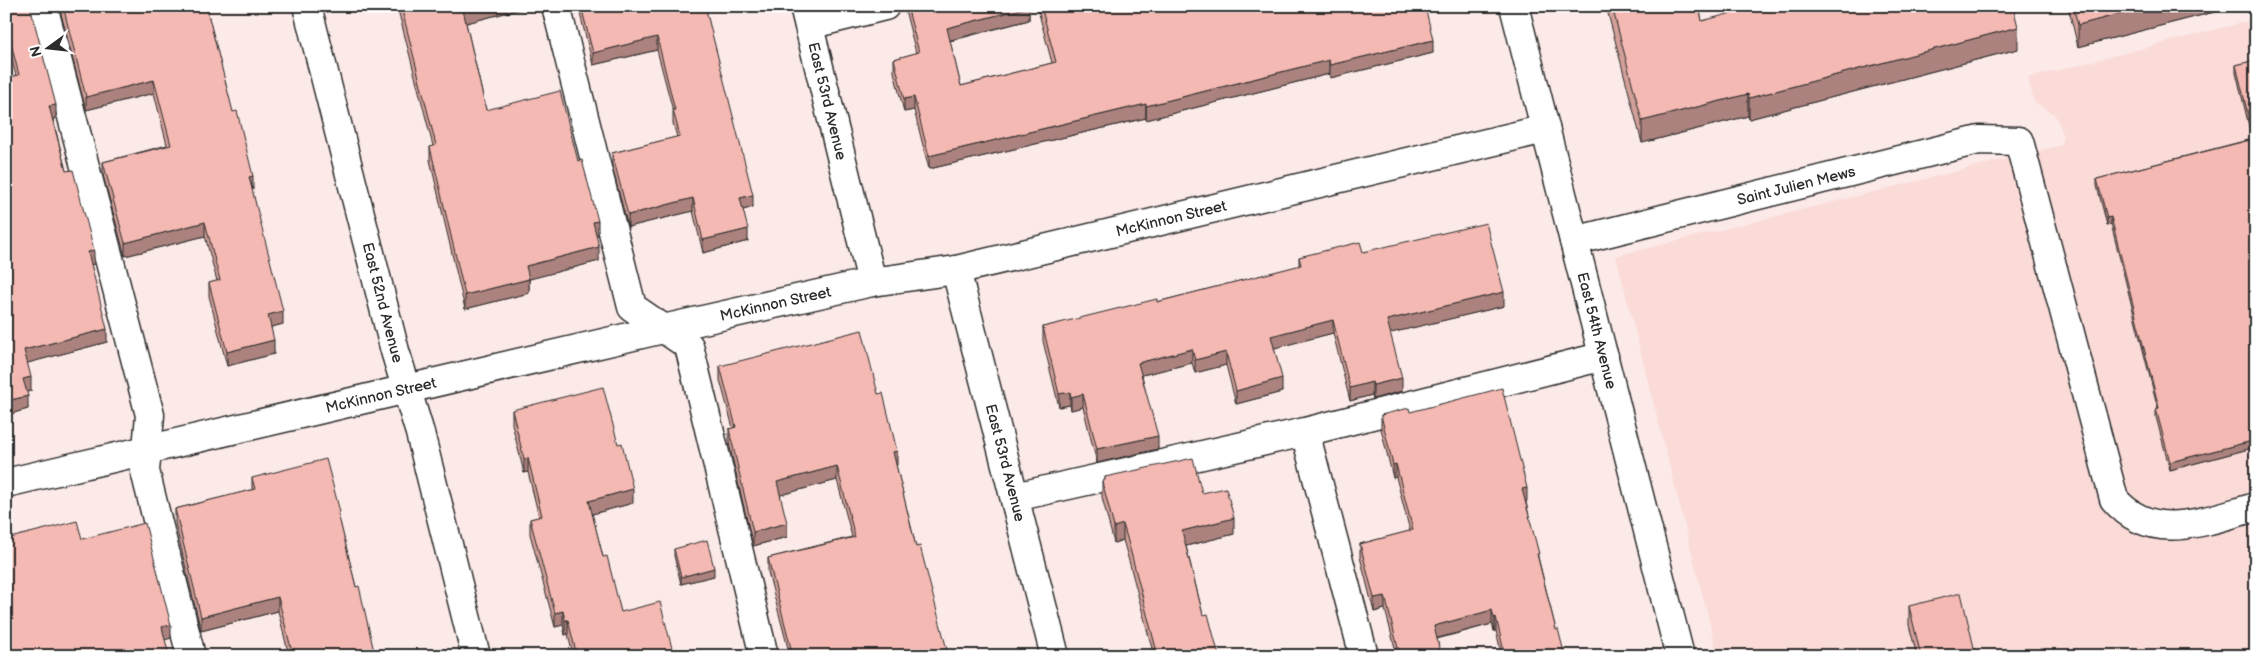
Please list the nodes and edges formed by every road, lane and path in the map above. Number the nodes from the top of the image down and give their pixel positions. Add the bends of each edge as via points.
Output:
1 (43, 6) edge
2 (306, 6) edge
3 (556, 6) edge
4 (885, 6) edge
5 (1514, 6) edge
6 (807, 15) edge
7 (1546, 129) junction
8 (1574, 241) junction
9 (956, 270) junction
10 (872, 282) junction
11 (663, 329) junction
12 (1604, 356) junction
13 (407, 389) junction
14 (1305, 432) junction
15 (148, 450) junction
16 (6, 483) edge
17 (1015, 497) junction
18 (2256, 507) edge
19 (190, 656) edge
20 (476, 656) edge
21 (764, 656) edge
22 (1055, 656) edge
23 (1364, 656) edge
24 (1680, 656) edge

1 - 15 street via 150,415
2 - 13 street, East 52nd Avenue
3 - 11 street via 632,307
4 - 6 street
5 - 7 street, East 54th Avenue
6 - 10 street, East 53rd Avenue
7 - 8 street, East 54th Avenue
7 - 9 street, McKinnon Street
8 - 12 street, East 54th Avenue
8 - 18 street, Saint Julien Mews via 1979,140 2019,141 2114,499 2139,520 2158,526 2185,524
9 - 10 street, McKinnon Street
9 - 17 street, East 53rd Avenue
10 - 11 street, McKinnon Street
11 - 13 street, McKinnon Street
11 - 21 street via 689,346
12 - 14 street
12 - 24 street, East 54th Avenue
13 - 15 street, McKinnon Street
13 - 20 street, East 52nd Avenue
14 - 17 street
14 - 23 street
15 - 16 street, McKinnon Street
15 - 19 street via 145,471
17 - 22 street, East 53rd Avenue

